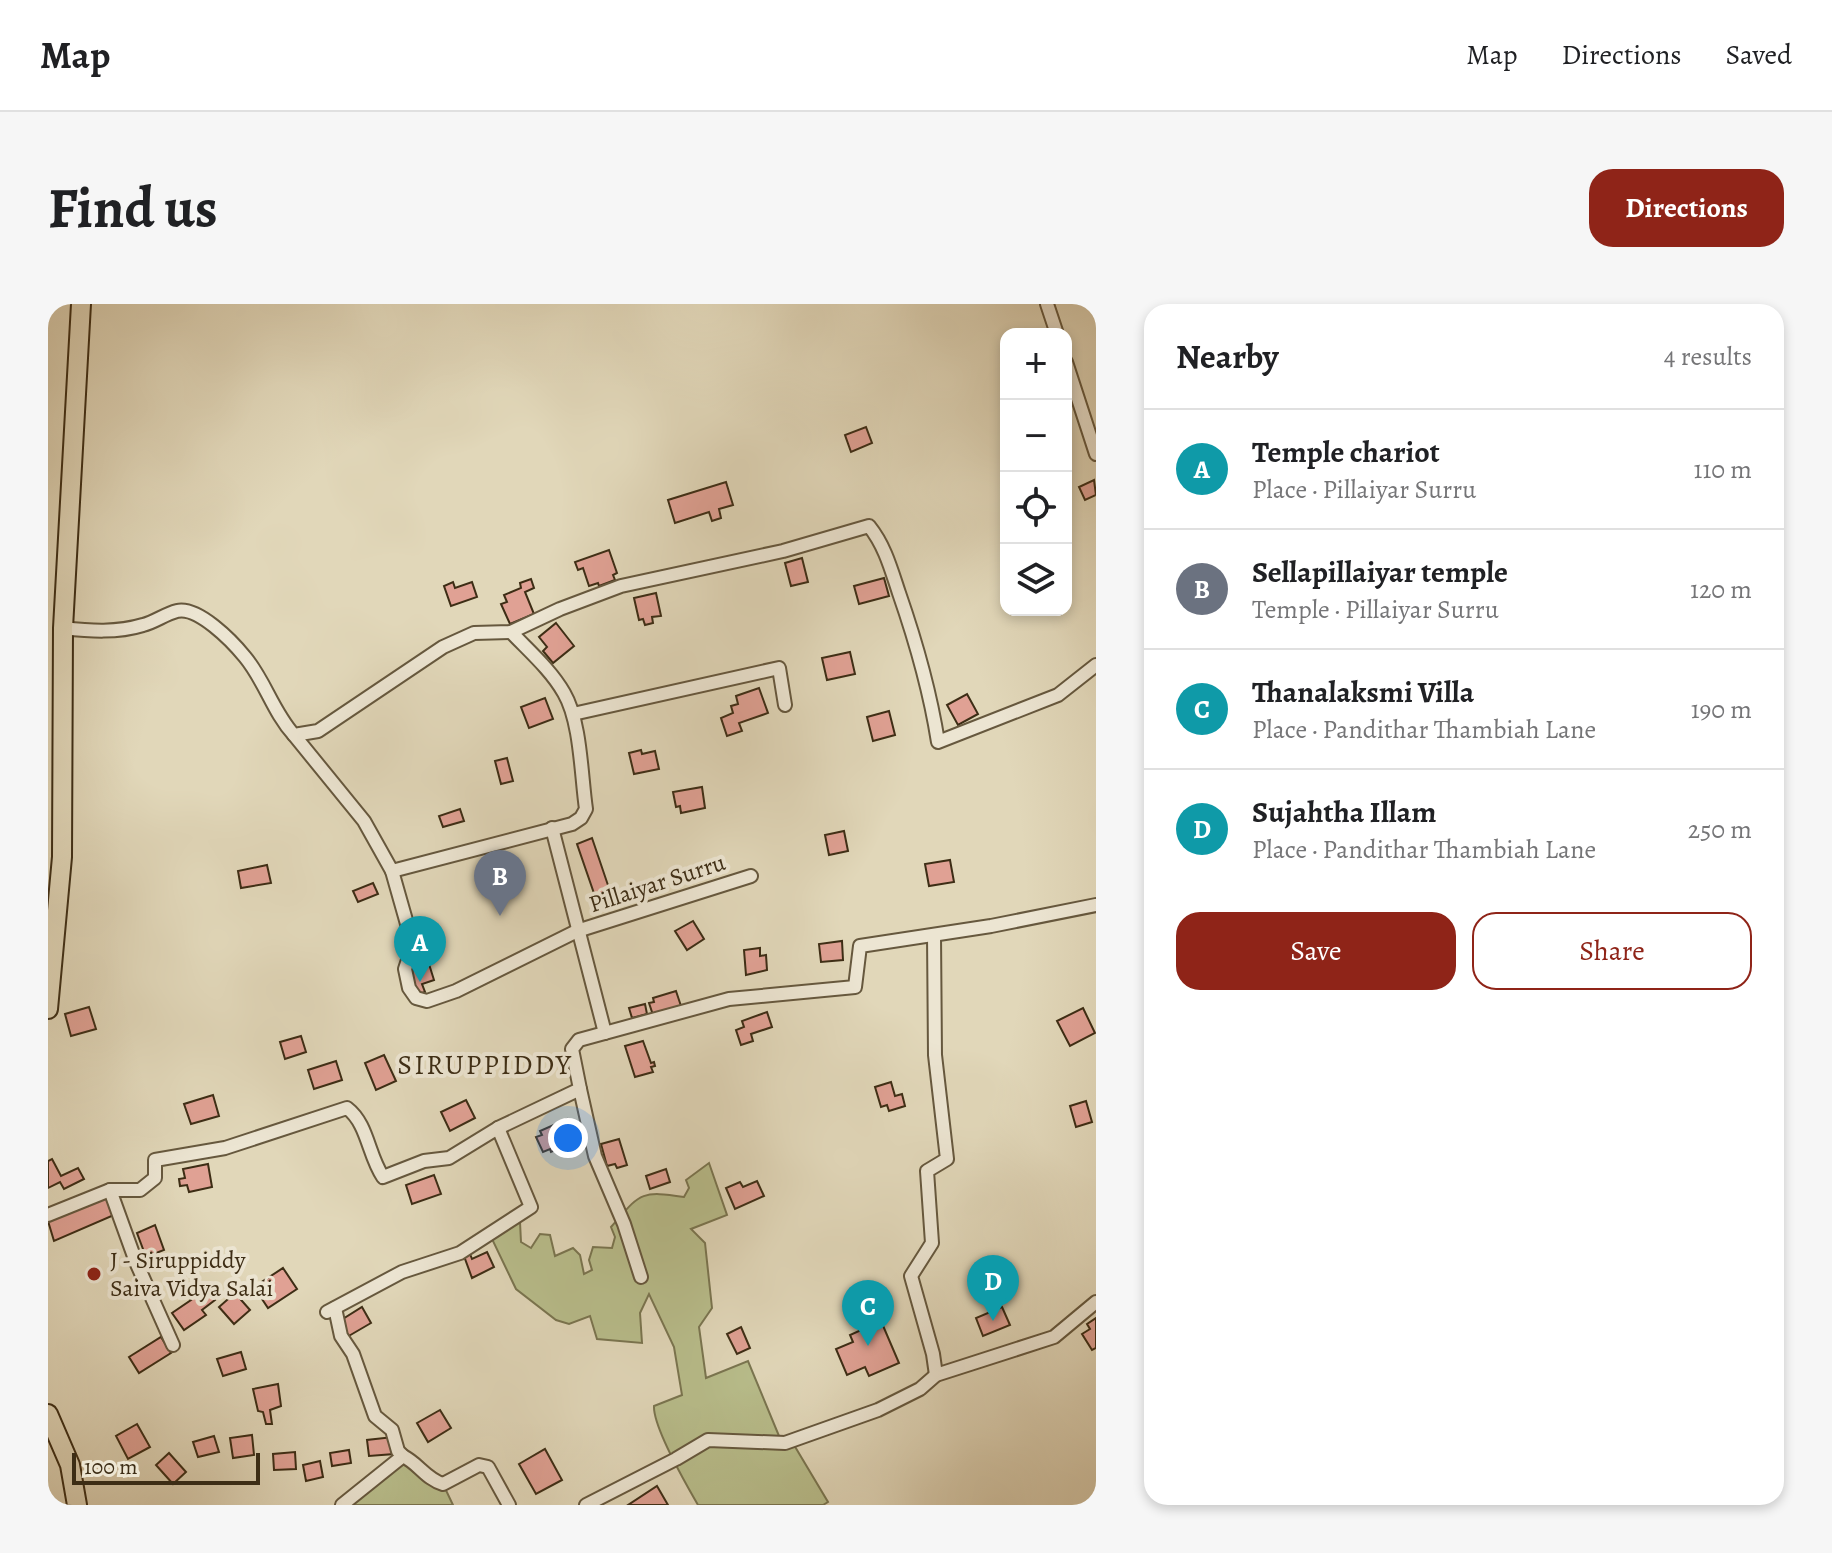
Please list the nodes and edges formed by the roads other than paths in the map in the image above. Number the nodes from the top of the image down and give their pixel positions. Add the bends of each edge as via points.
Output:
1 (81, 304) edge
2 (1047, 304) edge
3 (1055, 328) edge
4 (1072, 380) edge
5 (1096, 454) edge
6 (63, 628) junction
7 (511, 632) junction
8 (1096, 665) edge
9 (785, 705) dead end
10 (573, 714) junction
11 (294, 735) junction
12 (552, 828) junction
13 (392, 871) junction
14 (751, 876) dead end
15 (1096, 905) edge
16 (577, 931) junction
17 (934, 935) junction
18 (48, 1009) edge
19 (605, 1033) junction
20 (580, 1089) junction
21 (498, 1128) junction
22 (110, 1190) junction
23 (48, 1215) edge
24 (641, 1277) dead end
25 (1096, 1302) edge
26 (173, 1345) dead end
27 (936, 1375) junction
28 (48, 1414) edge
29 (403, 1456) junction
30 (77, 1505) edge
31 (342, 1505) edge
32 (509, 1505) edge
33 (586, 1505) edge

1 - 6 main road
2 - 3 street
4 - 5 street
6 - 11 street, Pillaiyar Surru via 101,631 143,625 187,609 200,615 246,658
6 - 18 main road via 62,857
7 - 8 street via 621,586 783,551 869,526 882,542 904,607 930,692 938,742 1058,695
7 - 10 street via 555,679
7 - 11 street via 474,633 443,647 318,731
9 - 10 street via 779,668
10 - 12 street via 586,809 572,824
11 - 13 street, Pillaiyar Surru via 364,821
12 - 13 street
12 - 16 street, Pillaiyar Surru
13 - 16 street, Pillaiyar Surru via 413,945 405,969 416,998 427,1001 456,991
14 - 16 street, Pillaiyar Surru
15 - 17 street
16 - 19 street, Pillaiyar Surru
17 - 19 street via 860,946 855,987 729,999
17 - 27 street via 935,1055 947,1159 927,1171 932,1243 911,1276
19 - 20 street via 579,1040 572,1049
20 - 21 street
20 - 24 street via 595,1156
21 - 22 street via 449,1158 424,1161 383,1177 359,1117 347,1108 225,1148 155,1160 155,1178 140,1190
21 - 29 street via 531,1207 460,1253 402,1272 331,1310 375,1416 392,1430
22 - 23 street
22 - 26 street
25 - 27 street via 1054,1337
27 - 33 street via 878,1410 785,1443 708,1440
28 - 30 main road via 70,1465
29 - 31 street
29 - 32 street via 431,1481 443,1484 479,1465 488,1467

